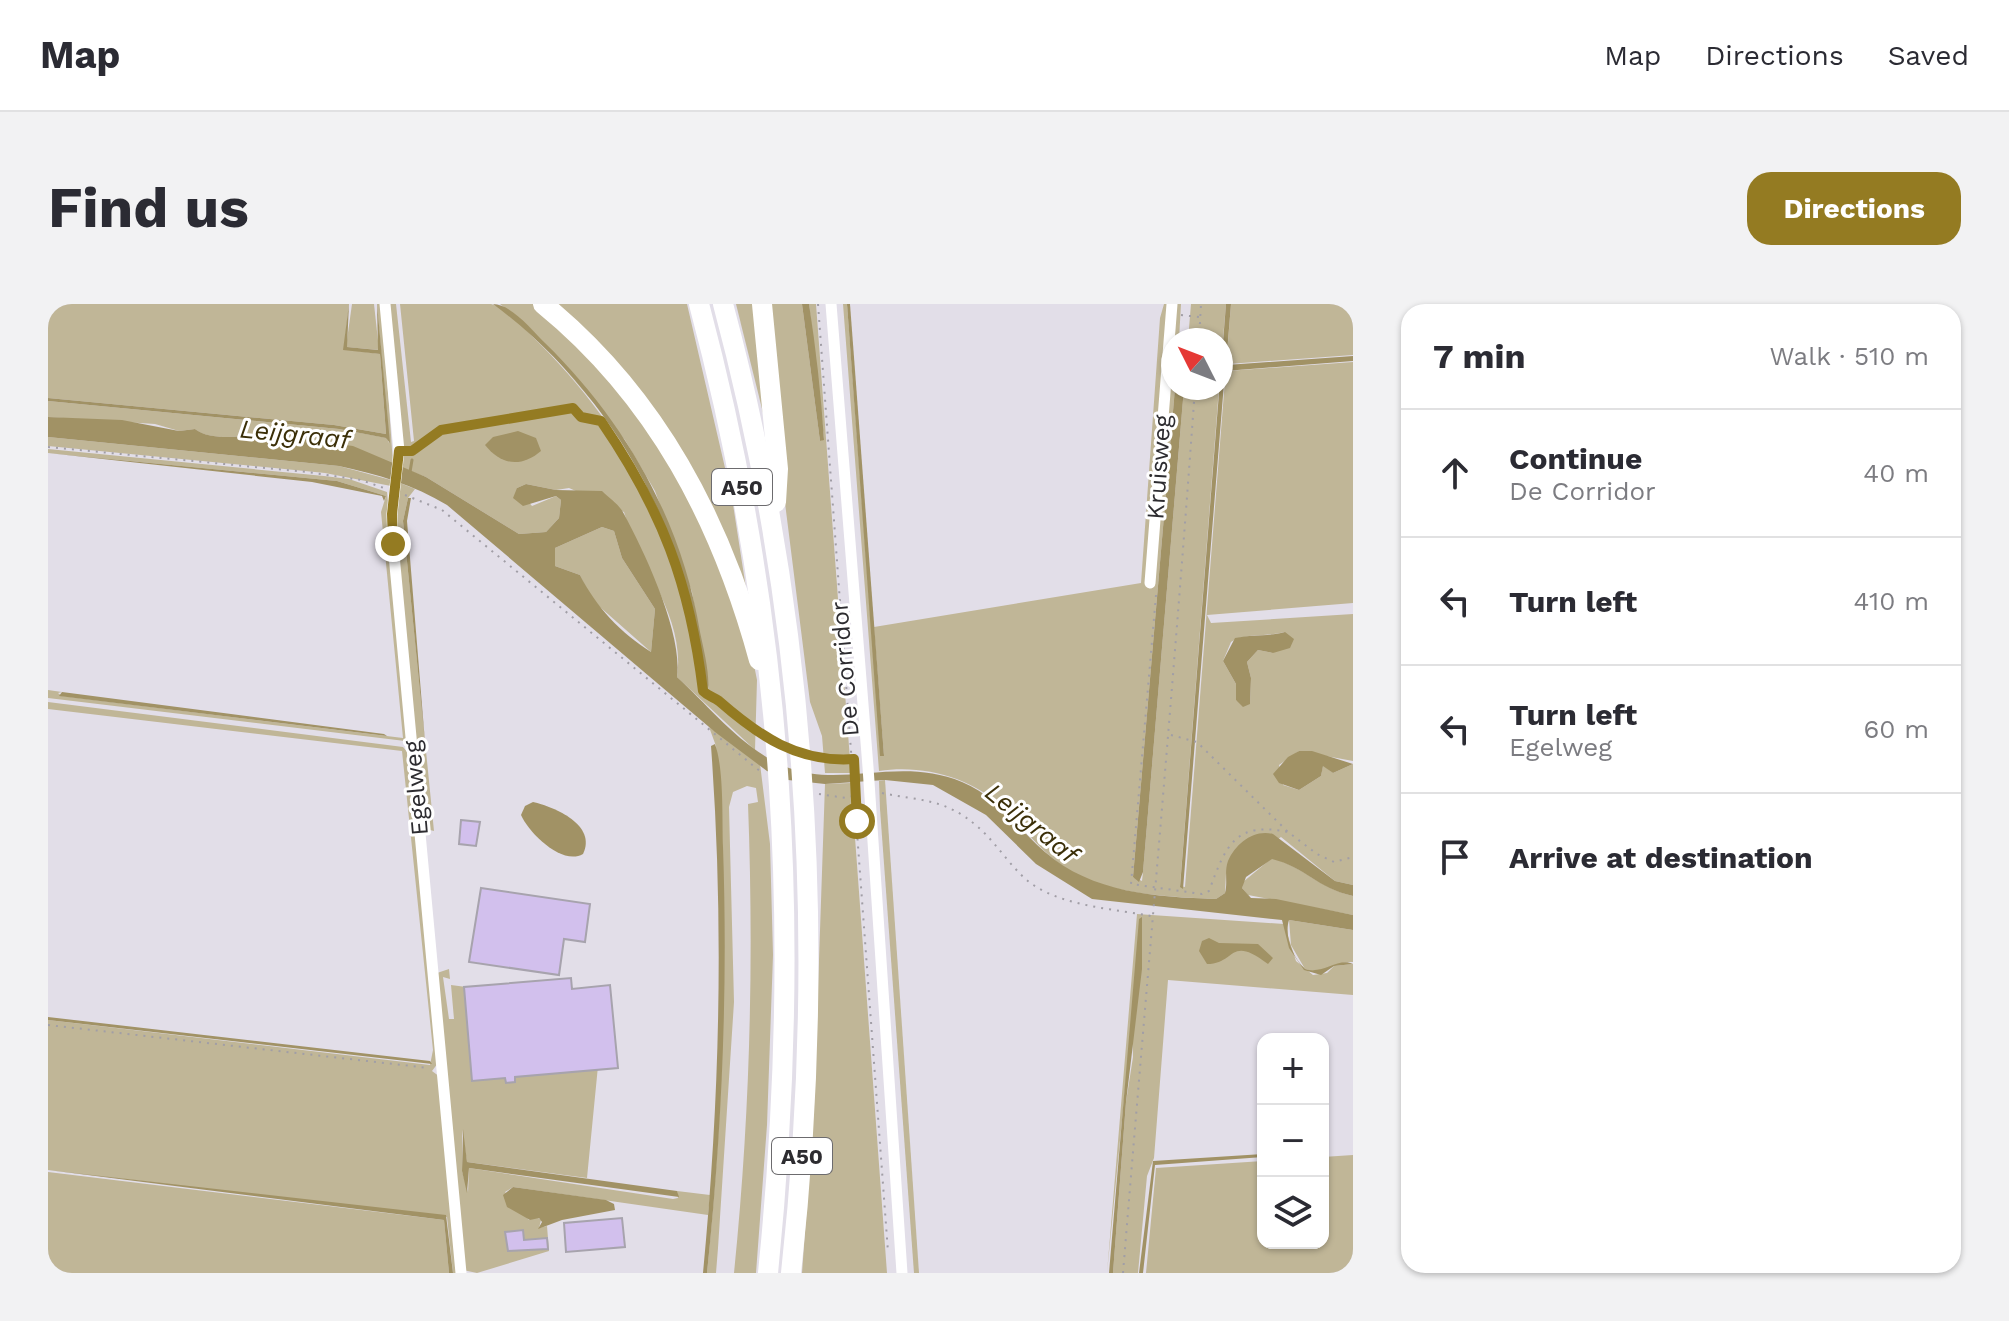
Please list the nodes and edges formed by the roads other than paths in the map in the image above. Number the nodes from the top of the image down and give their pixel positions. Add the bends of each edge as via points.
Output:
1 (385, 304) edge
2 (543, 304) edge
3 (699, 304) edge
4 (723, 304) edge
5 (762, 304) edge
6 (831, 304) edge
7 (1172, 304) edge
8 (774, 534) junction
9 (1150, 583) road end
10 (773, 729) junction
11 (461, 1273) edge
12 (768, 1273) edge
13 (791, 1273) edge
14 (902, 1273) edge

1 - 11 street, Egelweg via 399,455 393,544
2 - 10 highway, A50 via 638,401 699,494 741,597
3 - 10 highway, A50 via 748,518
4 - 8 highway, A50
5 - 8 highway, A50 via 778,469
6 - 14 street, De Corridor
7 - 9 street, Kruisweg
8 - 13 highway, A50 via 801,741 810,919 808,1039
10 - 12 highway, A50 via 782,798 786,1034

